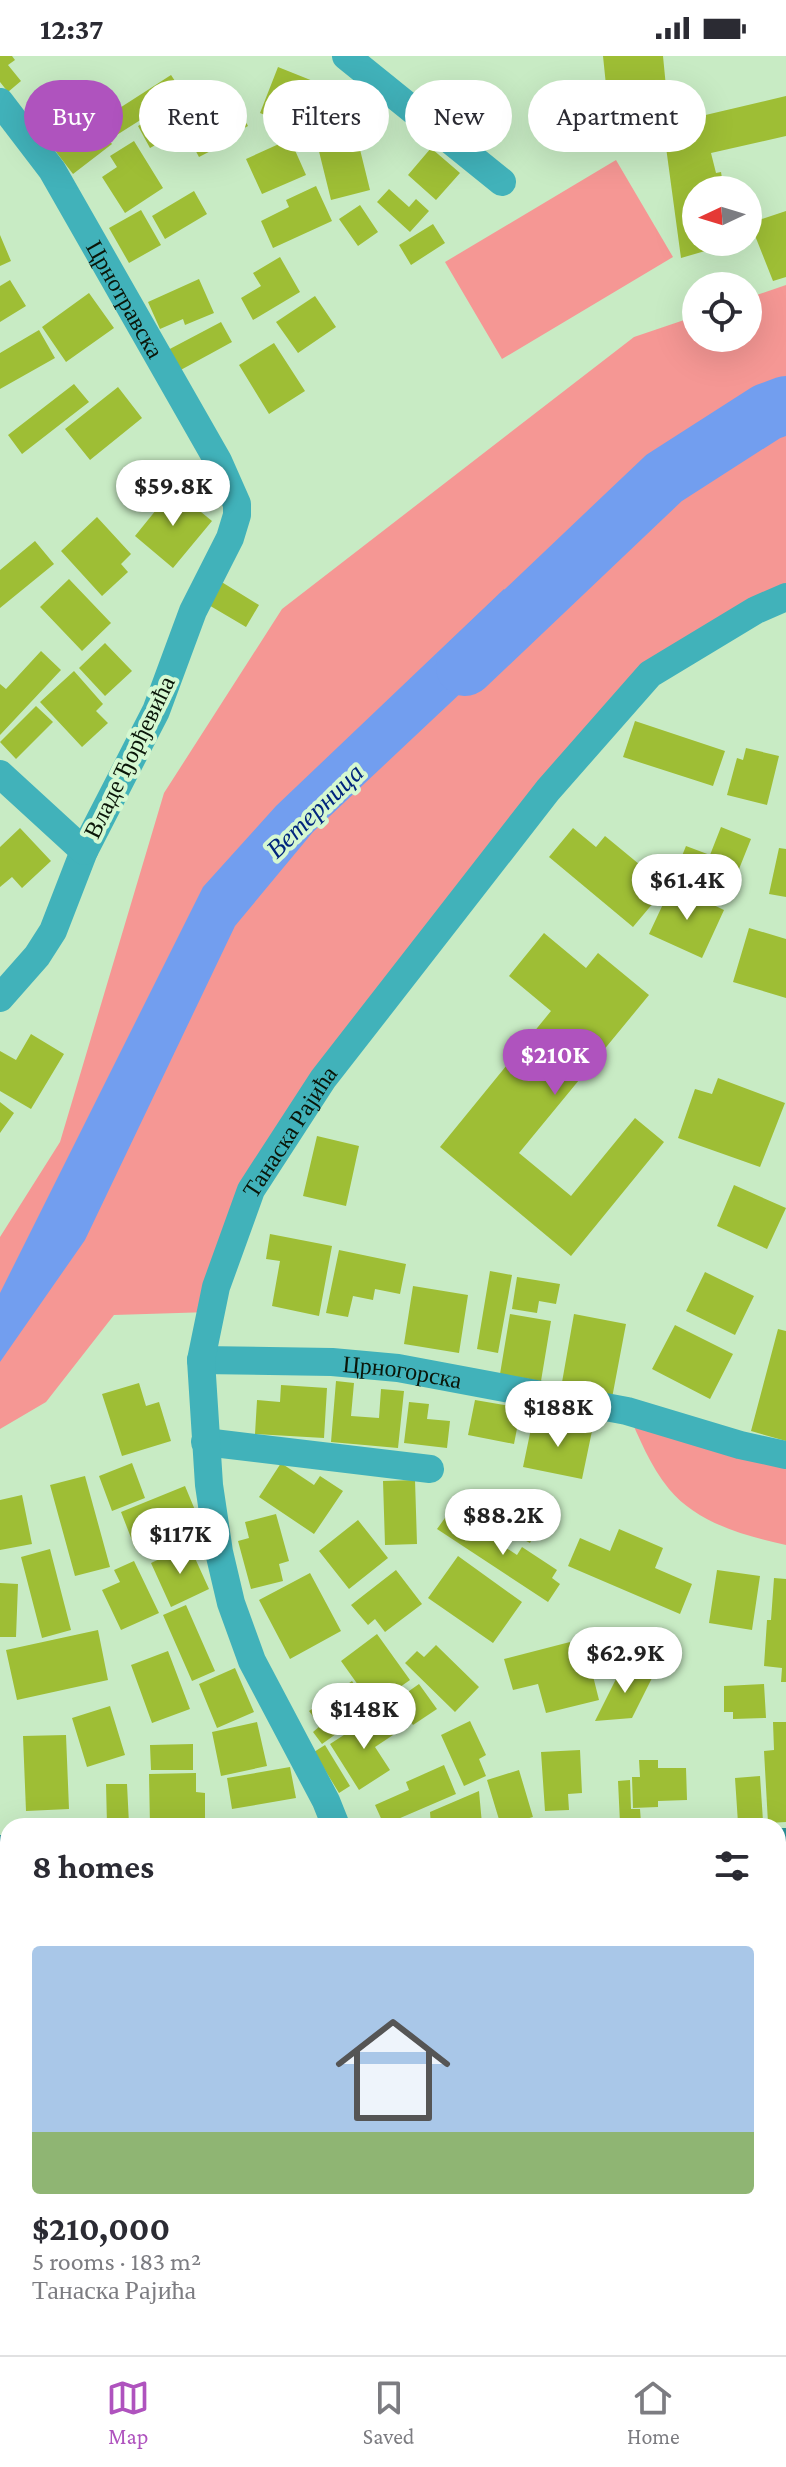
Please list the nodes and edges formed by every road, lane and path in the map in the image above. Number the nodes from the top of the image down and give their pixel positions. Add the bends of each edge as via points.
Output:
1 (346, 56) edge
2 (0, 102) edge
3 (502, 182) dead end
4 (237, 504) joint
5 (786, 597) edge
6 (0, 774) edge
7 (84, 851) junction
8 (0, 998) edge
9 (201, 1360) junction
10 (205, 1442) junction
11 (786, 1455) edge
12 (430, 1469) dead end
13 (333, 1818) edge

1 - 3 street
2 - 4 street, Црнотравска via 52,170 218,461
4 - 7 street, Владе Ђорђевића via 230,538 193,611 156,711
5 - 9 street, Танаска Рајића via 650,674 548,790 323,1079 251,1190 216,1287
6 - 7 street
7 - 8 street, Владе Ђорђевића via 53,931
9 - 10 street, Танаска Рајића
9 - 11 street, Црногорска via 398,1368 627,1411
10 - 12 street
10 - 13 street, Танаска Рајића via 231,1603 252,1661

